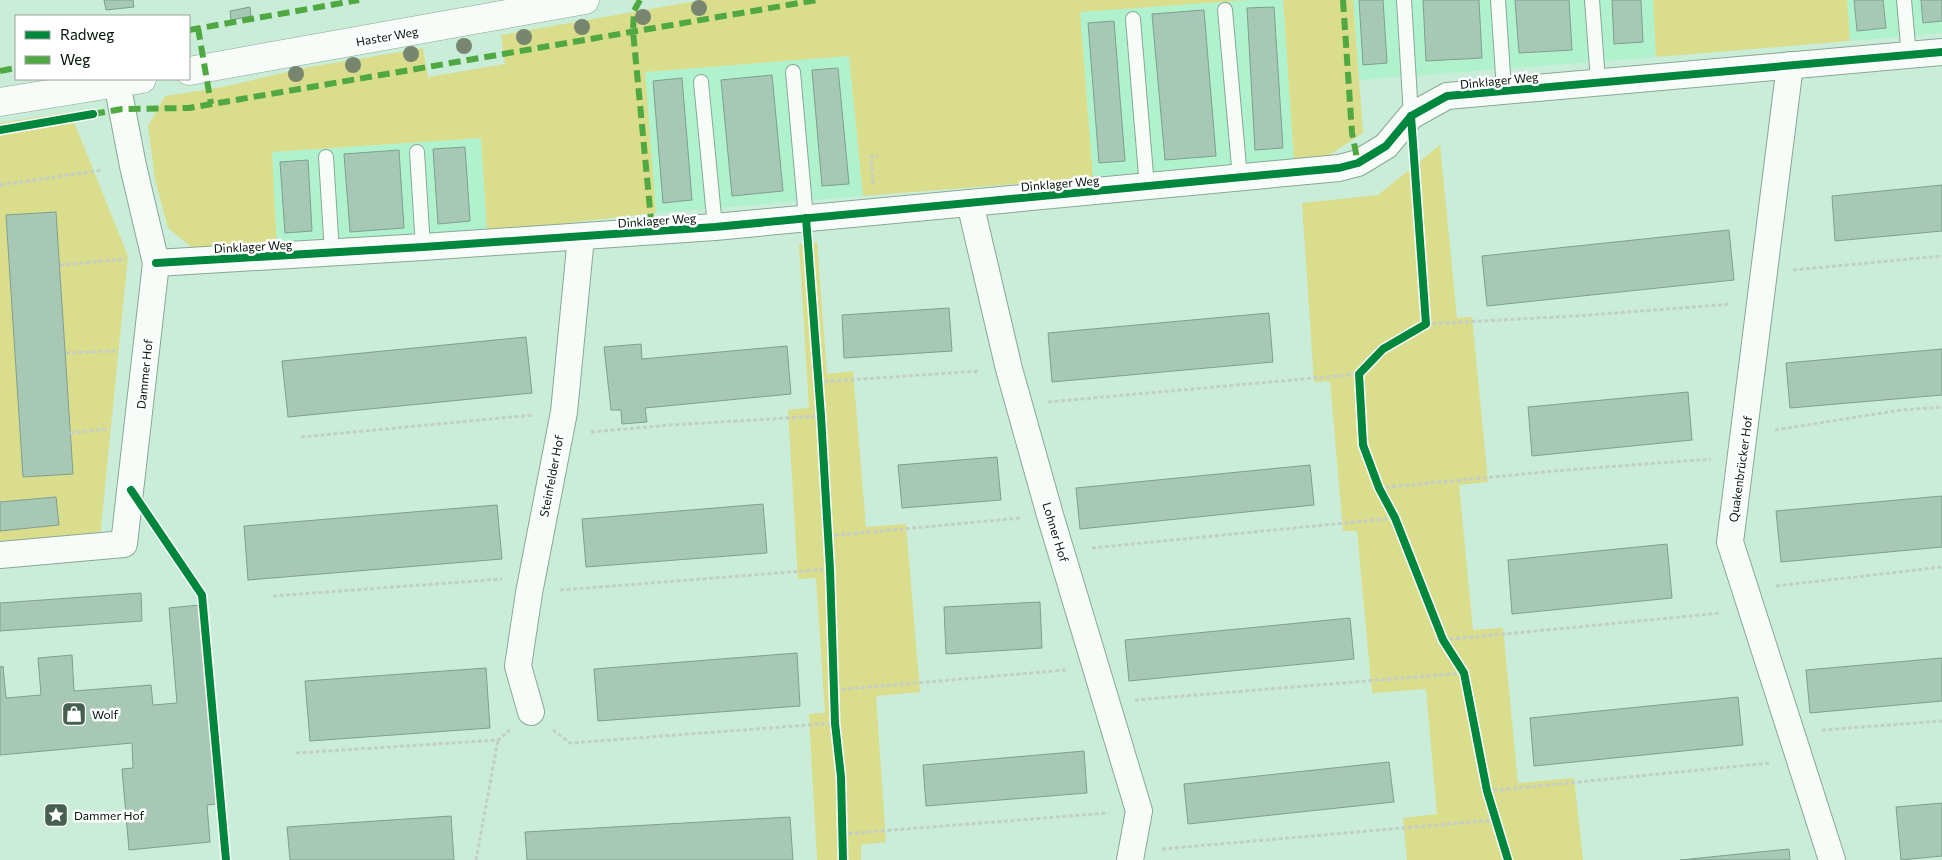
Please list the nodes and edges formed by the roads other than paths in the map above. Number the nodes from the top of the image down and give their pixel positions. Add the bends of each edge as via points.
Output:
1 (585, 0) edge
2 (1404, 0) edge
3 (1498, 0) edge
4 (1592, 0) edge
5 (1904, 0) edge
6 (1225, 10) dead end
7 (1133, 19) dead end
8 (1942, 52) edge
9 (1909, 56) junction
10 (1790, 65) junction
11 (190, 71) edge
12 (793, 72) dead end
13 (129, 81) edge
14 (1598, 81) junction
15 (701, 82) dead end
16 (1504, 90) junction
17 (0, 102) edge
18 (1411, 116) junction
19 (417, 152) dead end
20 (326, 157) dead end
21 (1240, 178) junction
22 (1147, 187) junction
23 (970, 203) junction
24 (806, 218) junction
25 (715, 227) junction
26 (581, 237) junction
27 (423, 248) junction
28 (332, 253) junction
29 (143, 260) junction
30 (0, 555) edge
31 (531, 712) road end
32 (1131, 856) edge
33 (1832, 860) edge

1 - 11 street, Haster Weg
2 - 18 lane
3 - 16 lane
4 - 14 lane
5 - 9 lane
6 - 21 lane
7 - 22 lane
8 - 9 street, Dinklager Weg
9 - 10 street, Dinklager Weg
10 - 14 street, Dinklager Weg
10 - 33 street, Quakenbrücker Hof via 1730,542
12 - 24 lane
13 - 17 street
13 - 29 street, Dammer Hof via 133,166
14 - 16 street, Dinklager Weg
15 - 25 lane
16 - 18 street, Dinklager Weg via 1447,96
18 - 21 street, Dinklager Weg via 1386,146 1358,163 1339,168
19 - 27 lane
20 - 28 lane
21 - 22 street, Dinklager Weg
22 - 23 street, Dinklager Weg
23 - 24 street, Dinklager Weg
23 - 32 street, Lohner Hof via 1009,369 1139,811
24 - 25 street, Dinklager Weg
25 - 26 street, Dinklager Weg
26 - 27 street, Dinklager Weg
26 - 31 street, Steinfelder Hof via 561,423 518,666
27 - 28 street, Dinklager Weg
28 - 29 street, Dinklager Weg
29 - 30 street, Dammer Hof via 147,349 124,544

